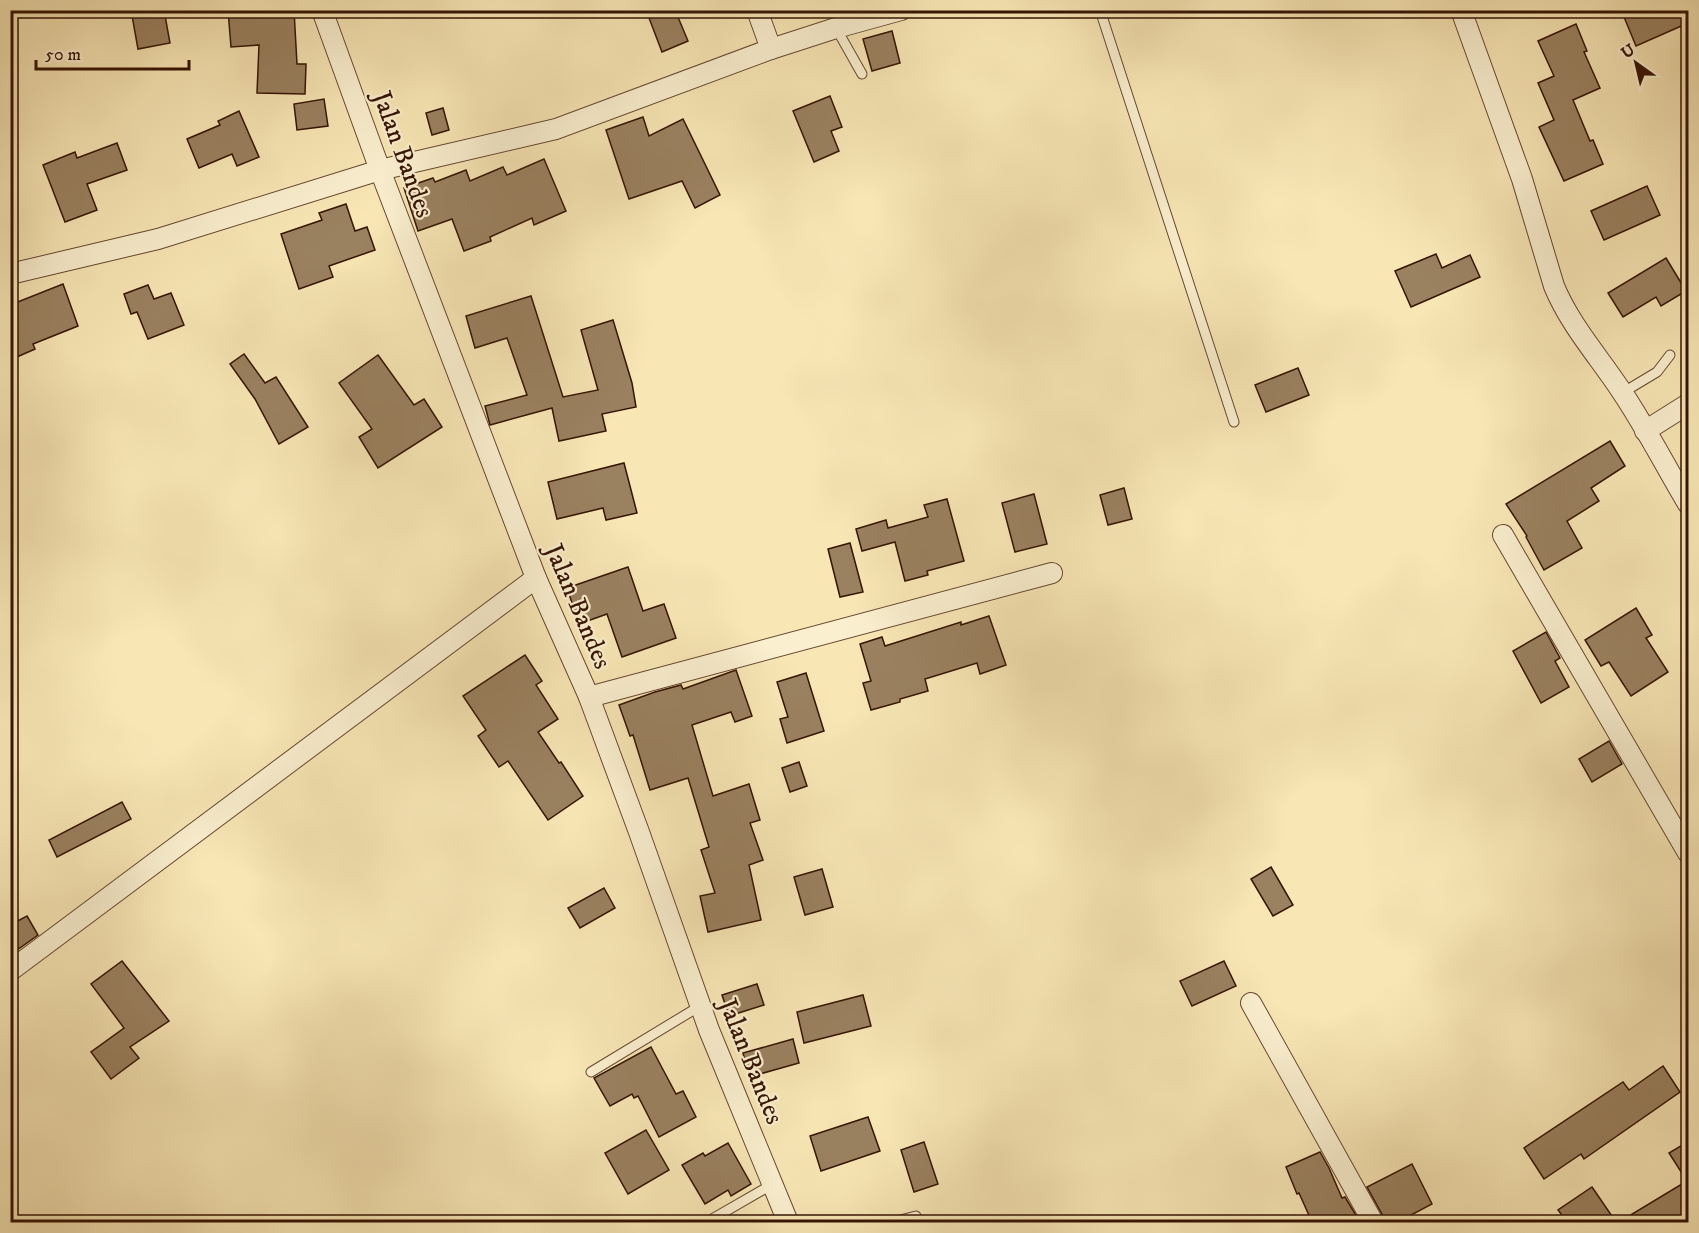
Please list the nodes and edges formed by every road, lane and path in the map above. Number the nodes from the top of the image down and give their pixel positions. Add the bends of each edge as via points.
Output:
1 (322, 10) edge
2 (757, 10) edge
3 (901, 10) edge
4 (1100, 10) edge
5 (1461, 10) edge
6 (836, 28) junction
7 (771, 49) junction
8 (862, 74) dead end
9 (380, 170) junction
10 (10, 274) edge
11 (1670, 355) dead end
12 (1622, 393) junction
13 (1689, 404) edge
14 (1234, 422) dead end
15 (1645, 430) junction
16 (1689, 504) edge
17 (1503, 535) dead end
18 (1052, 573) dead end
19 (536, 578) junction
20 (589, 697) junction
21 (1689, 853) edge
22 (10, 971) edge
23 (1251, 1003) dead end
24 (700, 1006) junction
25 (591, 1072) dead end
26 (773, 1184) junction
27 (916, 1216) dead end
28 (707, 1222) edge
29 (788, 1222) edge
30 (892, 1222) edge
31 (1373, 1222) edge

1 - 9 street, Jalan Bandes
2 - 7 street
3 - 6 street
4 - 14 lane
5 - 12 street via 1522,179 1560,301
6 - 7 street
6 - 8 lane
7 - 9 street via 556,129
9 - 10 street via 158,239
9 - 19 street, Jalan Bandes
11 - 12 lane via 1657,372
12 - 15 street
13 - 15 street
15 - 16 street
17 - 21 street
18 - 20 street
19 - 20 street, Jalan Bandes
19 - 22 street
20 - 24 street, Jalan Bandes
23 - 31 street
24 - 25 lane
24 - 26 street, Jalan Bandes
26 - 28 lane
26 - 29 street, Jalan Bandes
27 - 30 lane

